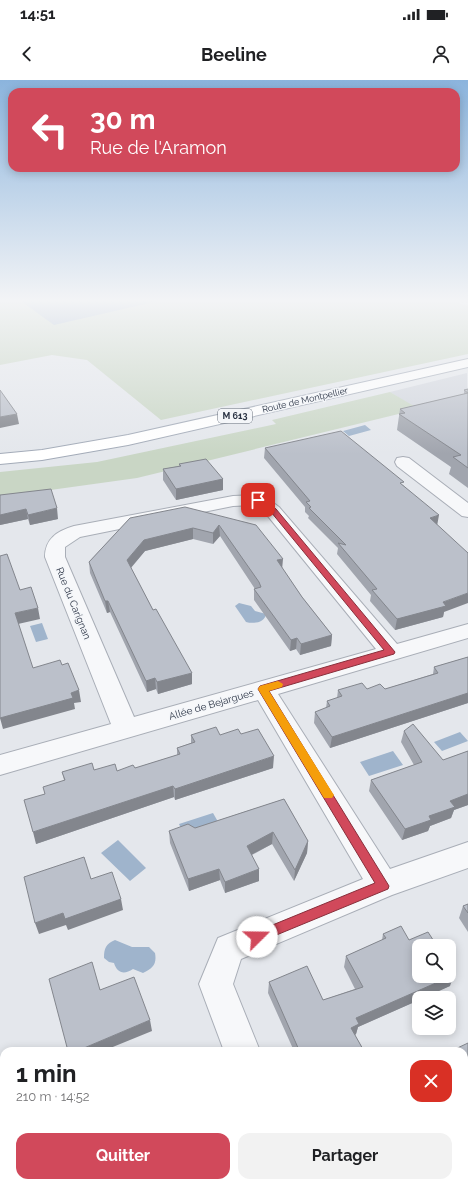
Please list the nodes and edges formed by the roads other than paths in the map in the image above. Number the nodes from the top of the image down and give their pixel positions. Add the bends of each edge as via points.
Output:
1 (468, 363) edge
2 (0, 459) edge
3 (403, 462) dead end
4 (468, 512) edge
5 (468, 631) edge
6 (390, 652) junction
7 (263, 689) junction
8 (126, 729) junction
9 (0, 765) edge
10 (468, 855) edge
11 (383, 886) junction
12 (240, 1047) edge

1 - 2 main road, Route de Montpellier / M 613 via 128,440 42,455
3 - 4 street
5 - 6 street, Allée de Bejargues
6 - 7 street, Allée de Bejargues
6 - 8 street, Rue du Carignan via 274,511 258,500 233,501 74,532 55,546 55,557
7 - 8 street, Allée de Bejargues
7 - 11 street
8 - 9 street, Allée de Bejargues
10 - 11 street
11 - 12 street via 229,949 216,984

